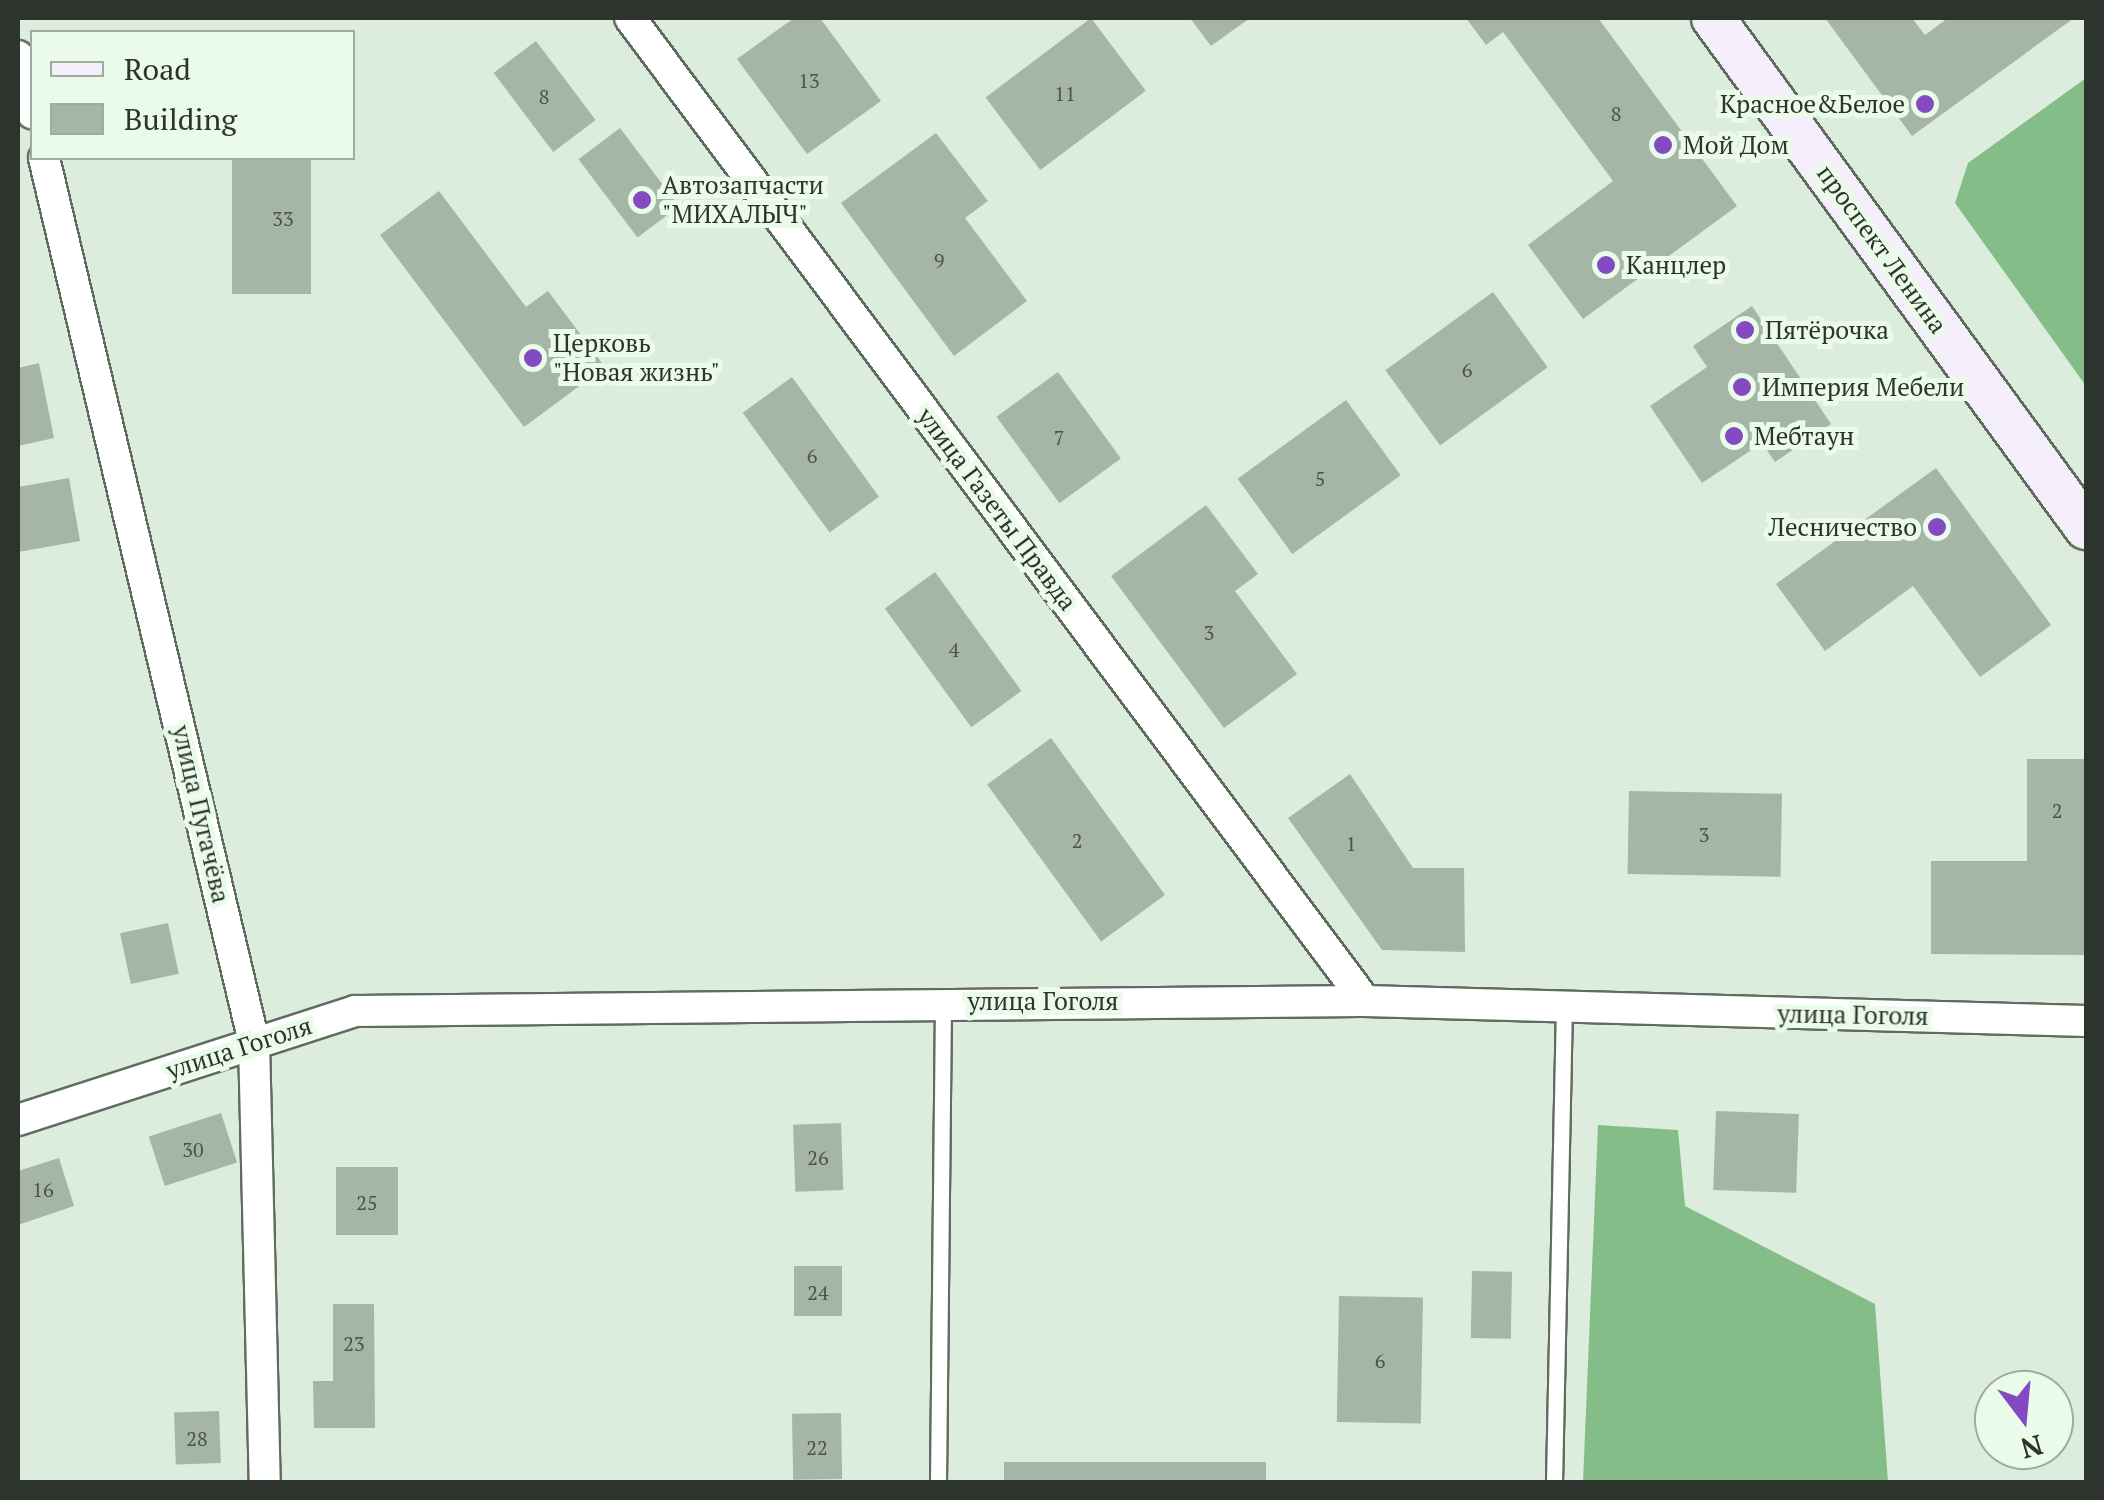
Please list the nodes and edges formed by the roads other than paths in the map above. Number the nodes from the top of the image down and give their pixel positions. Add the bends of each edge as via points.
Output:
1 (630, 18) edge
2 (1712, 18) edge
3 (18, 56) edge
4 (30, 105) edge
5 (44, 160) edge
6 (2086, 528) edge
7 (943, 1000) junction
8 (1365, 1000) junction
9 (1564, 1008) junction
10 (2086, 1021) edge
11 (254, 1042) junction
12 (18, 1120) edge
13 (265, 1482) edge
14 (938, 1482) edge
15 (1554, 1482) edge

1 - 8 street, улица Газеты Правда
2 - 6 main road, проспект Ленина
3 - 4 street
5 - 11 street, улица Пугачёва
7 - 8 street, улица Гоголя
7 - 11 street, улица Гоголя via 355,1011
7 - 14 lane
8 - 9 street, улица Гоголя
9 - 10 street, улица Гоголя
9 - 15 lane
11 - 12 street, улица Гоголя
11 - 13 street, улица Пугачёва

